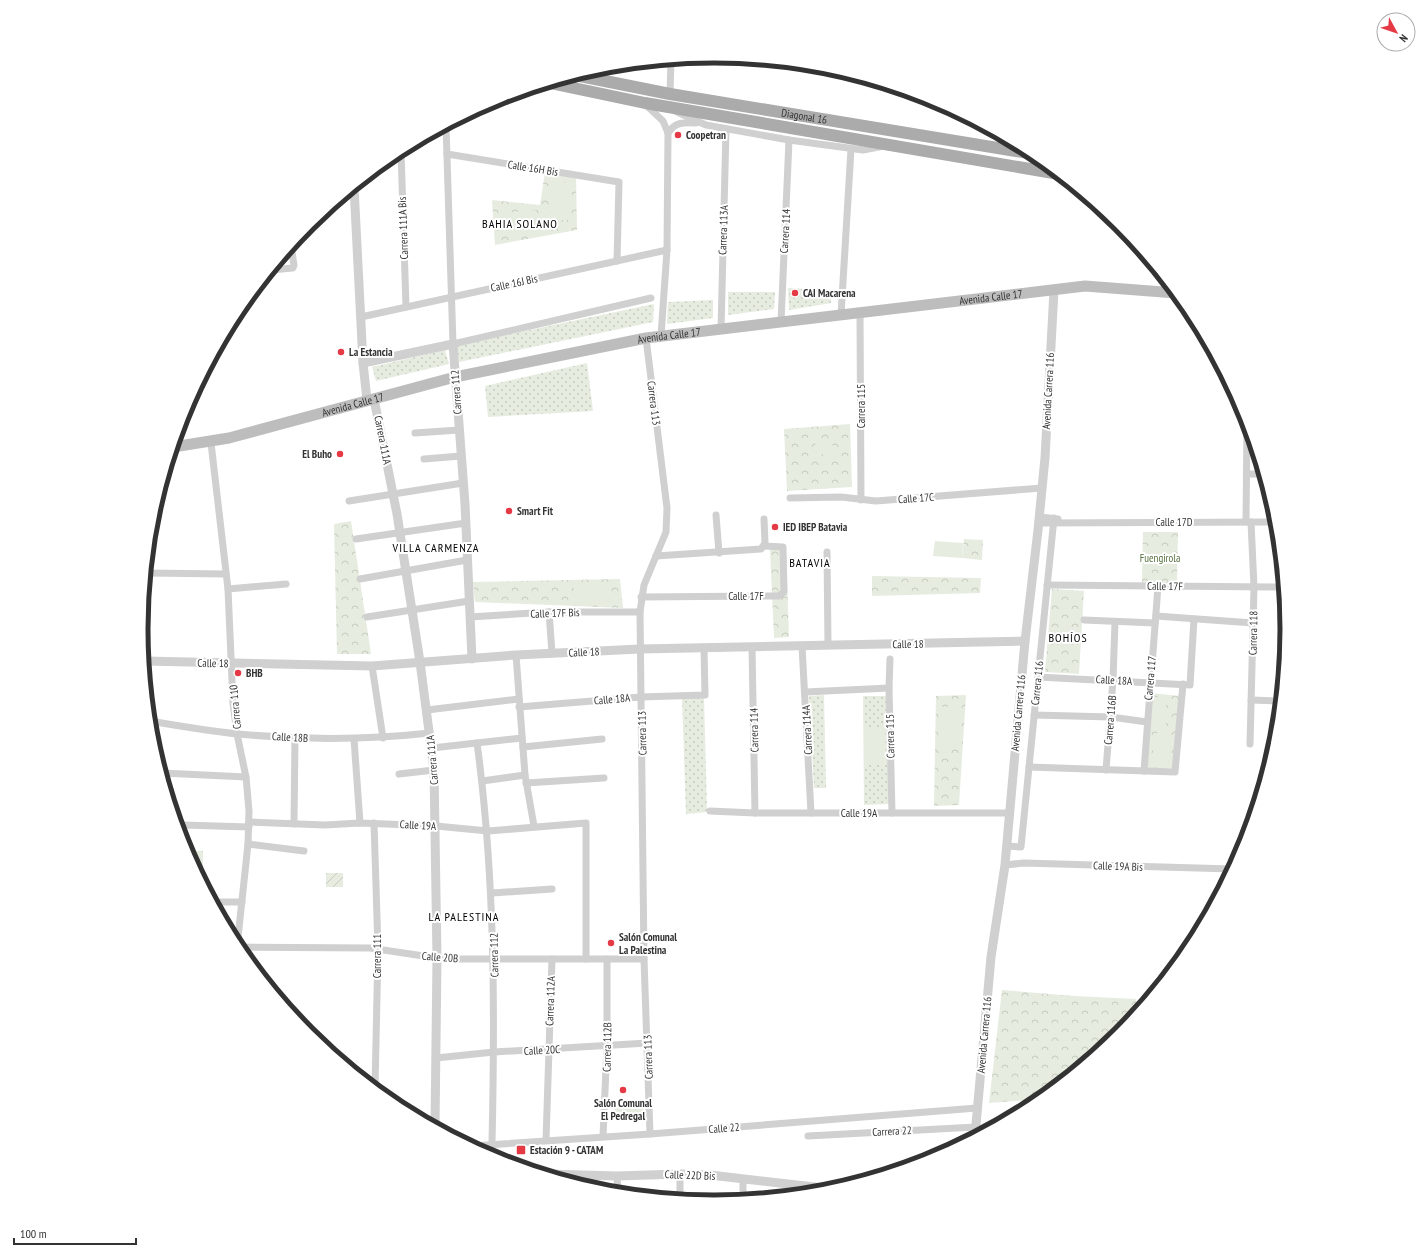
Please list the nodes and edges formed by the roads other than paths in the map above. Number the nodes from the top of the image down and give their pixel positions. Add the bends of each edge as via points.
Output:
1 (671, 65) edge
2 (588, 78) edge
3 (559, 85) edge
4 (670, 94) junction
5 (645, 103) junction
6 (670, 108) junction
7 (706, 125) junction
8 (726, 130) junction
9 (446, 131) edge
10 (668, 133) junction
11 (789, 140) junction
12 (886, 146) junction
13 (851, 149) junction
14 (1017, 151) edge
15 (446, 154) junction
16 (401, 157) edge
17 (1048, 172) edge
18 (354, 192) edge
19 (667, 250) junction
20 (291, 253) edge
21 (617, 261) junction
22 (277, 269) edge
23 (1054, 290) junction
24 (1169, 292) edge
25 (451, 297) junction
26 (651, 298) dead end
27 (406, 307) junction
28 (860, 313) junction
29 (841, 315) junction
30 (360, 317) junction
31 (781, 322) junction
32 (720, 330) junction
33 (662, 336) junction
34 (646, 338) junction
35 (453, 344) junction
36 (363, 364) junction
37 (455, 377) junction
38 (371, 400) junction
39 (459, 430) junction
40 (415, 433) dead end
41 (1247, 439) edge
42 (211, 442) junction
43 (178, 446) edge
44 (461, 456) junction
45 (424, 459) dead end
46 (1247, 474) junction
47 (1258, 474) edge
48 (463, 483) junction
49 (1042, 488) junction
50 (393, 494) junction
51 (790, 498) dead end
52 (861, 500) junction
53 (349, 501) dead end
54 (716, 515) dead end
55 (764, 519) dead end
56 (1039, 520) junction
57 (1053, 521) junction
58 (1249, 522) junction
59 (1270, 522) edge
60 (466, 523) junction
61 (400, 533) junction
62 (356, 539) dead end
63 (764, 546) junction
64 (827, 552) dead end
65 (719, 553) junction
66 (656, 556) junction
67 (467, 560) junction
68 (406, 571) junction
69 (151, 574) edge
70 (225, 574) junction
71 (360, 579) dead end
72 (286, 584) dead end
73 (1047, 585) junction
74 (1158, 586) junction
75 (1254, 587) junction
76 (1278, 587) edge
77 (228, 589) junction
78 (641, 597) junction
79 (469, 601) junction
80 (412, 610) junction
81 (549, 612) junction
82 (640, 612) junction
83 (367, 617) dead end
84 (470, 617) junction
85 (1156, 619) junction
86 (1194, 619) junction
87 (1084, 620) dead end
88 (1115, 622) junction
89 (1253, 623) junction
90 (1025, 641) junction
91 (802, 646) junction
92 (828, 646) junction
93 (752, 647) junction
94 (704, 648) junction
95 (640, 649) junction
96 (552, 653) junction
97 (516, 655) junction
98 (472, 658) junction
99 (890, 659) dead end
100 (149, 661) edge
101 (420, 662) junction
102 (231, 663) junction
103 (372, 666) junction
104 (1038, 677) junction
105 (1113, 680) junction
106 (1149, 682) junction
107 (1187, 684) junction
108 (889, 688) junction
109 (805, 692) junction
110 (641, 697) junction
111 (519, 699) junction
112 (1251, 700) junction
113 (1275, 701) edge
114 (519, 707) junction
115 (427, 710) junction
116 (1034, 715) junction
117 (1111, 717) junction
118 (156, 722) edge
119 (1147, 722) junction
120 (430, 733) junction
121 (237, 734) junction
122 (295, 738) junction
123 (383, 738) junction
124 (522, 738) junction
125 (354, 739) junction
126 (602, 739) dead end
127 (477, 743) junction
128 (1250, 744) dead end
129 (523, 747) junction
130 (432, 748) junction
131 (1029, 767) junction
132 (434, 770) junction
133 (1106, 770) junction
134 (1144, 771) junction
135 (167, 773) edge
136 (399, 774) dead end
137 (525, 775) junction
138 (246, 777) junction
139 (604, 778) dead end
140 (482, 781) junction
141 (526, 783) junction
142 (710, 811) dead end
143 (755, 813) junction
144 (811, 813) junction
145 (892, 813) junction
146 (1010, 813) junction
147 (360, 823) junction
148 (374, 823) junction
149 (249, 824) junction
150 (294, 824) junction
151 (183, 825) dead end
152 (436, 826) junction
153 (534, 826) junction
154 (488, 830) junction
155 (248, 844) junction
156 (1007, 846) junction
157 (304, 851) dead end
158 (1005, 865) junction
159 (1226, 870) edge
160 (552, 889) dead end
161 (492, 893) junction
162 (219, 902) edge
163 (242, 902) junction
164 (238, 935) edge
165 (246, 947) edge
166 (378, 949) junction
167 (437, 958) junction
168 (494, 958) junction
169 (552, 959) junction
170 (586, 959) junction
171 (607, 959) junction
172 (644, 959) junction
173 (648, 1043) junction
174 (608, 1046) junction
175 (549, 1049) junction
176 (494, 1052) junction
177 (436, 1058) junction
178 (375, 1082) edge
179 (977, 1108) junction
180 (435, 1121) edge
181 (975, 1131) edge
182 (976, 1131) edge
183 (650, 1134) junction
184 (603, 1136) junction
185 (808, 1136) dead end
186 (546, 1140) junction
187 (492, 1144) junction
188 (482, 1145) edge
189 (680, 1174) junction
190 (568, 1176) edge
191 (617, 1176) junction
192 (743, 1179) junction
193 (618, 1186) edge
194 (798, 1188) edge
195 (680, 1194) edge
196 (743, 1194) edge

1 - 4 street
2 - 4 main road, Diagonal 16
3 - 5 main road, Diagonal 16
4 - 14 main road, Diagonal 16
5 - 6 main road, Diagonal 16
5 - 10 street via 663,121
6 - 7 street, Diagonal 16
6 - 12 main road, Diagonal 16
7 - 8 street, Diagonal 16
7 - 10 street via 675,124
8 - 11 street, Diagonal 16
8 - 32 street, Carrera 113A
9 - 15 street, Carrera 112
10 - 19 street
11 - 13 street, Diagonal 16
11 - 31 street, Carrera 114
12 - 13 street, Diagonal 16 via 863,150
12 - 17 main road, Diagonal 16
13 - 29 street
15 - 21 street, Calle 16H Bis via 619,182
15 - 25 street, Carrera 112
16 - 27 street, Carrera 111A Bis
18 - 30 street, Carrera 111A
19 - 21 street, Calle 16J Bis
19 - 33 street
20 - 22 street via 294,265 292,268
21 - 25 street, Calle 16J Bis
23 - 24 main road, Avenida Calle 17 via 1085,286
23 - 28 main road, Avenida Calle 17
23 - 49 street, Avenida Carrera 116
25 - 27 street, Calle 16J Bis
25 - 35 street, Carrera 112
26 - 35 street
27 - 30 street, Calle 16J Bis
28 - 29 main road, Avenida Calle 17
28 - 52 street, Carrera 115
29 - 31 main road, Avenida Calle 17
30 - 36 street, Carrera 111A
31 - 32 main road, Avenida Calle 17
32 - 33 main road, Avenida Calle 17
33 - 34 main road, Avenida Calle 17
34 - 37 main road, Avenida Calle 17
34 - 66 street, Carrera 113 via 667,508 666,532
35 - 36 street
35 - 37 street, Carrera 112
36 - 38 street, Carrera 111A
37 - 38 main road, Avenida Calle 17
37 - 39 street, Carrera 112
38 - 42 main road, Avenida Calle 17
38 - 50 street, Carrera 111A
39 - 40 street
39 - 44 street, Carrera 112
41 - 46 street, Carrera 118
42 - 43 main road, Avenida Calle 17
42 - 70 street, Carrera 110
44 - 45 street
44 - 48 street, Carrera 112
46 - 47 street
46 - 58 street, Carrera 118
48 - 50 street
48 - 60 street, Carrera 112
49 - 52 street, Calle 17C
49 - 56 street, Avenida Carrera 116
50 - 53 street
50 - 61 street, Carrera 111A
51 - 52 street, Calle 17C via 841,497
54 - 65 street
55 - 63 street
56 - 57 street, Calle 17D
56 - 90 street, Avenida Carrera 116
57 - 58 street, Calle 17D
57 - 73 street, Carrera 116
58 - 59 street, Calle 17D
58 - 75 street, Carrera 118
60 - 61 street
60 - 67 street, Carrera 112
61 - 62 street
61 - 68 street, Carrera 111A
63 - 65 street via 761,549
63 - 78 street, Calle 17F via 783,547 784,592 779,596
64 - 92 street
65 - 66 street
66 - 78 street, Carrera 113
67 - 68 street
67 - 79 street, Carrera 112
68 - 71 street
68 - 80 street, Carrera 111A
69 - 70 street
70 - 77 street, Carrera 110
72 - 77 street
73 - 74 street, Calle 17F
73 - 104 street, Carrera 116
74 - 75 street, Calle 17F
74 - 85 street, Carrera 117
75 - 76 street, Calle 17F
75 - 89 street, Carrera 118
77 - 102 street, Carrera 110
78 - 82 street, Carrera 113
79 - 80 street
79 - 84 street, Carrera 112
80 - 83 street
80 - 101 street, Carrera 111A
81 - 82 street, Calle 17F Bis
81 - 84 street, Calle 17F Bis
81 - 96 street
82 - 95 street, Carrera 113
84 - 98 street, Carrera 112
85 - 86 street
85 - 88 street
85 - 106 street, Carrera 117
86 - 89 street
86 - 107 street
87 - 88 street
88 - 105 street, Carrera 116B
89 - 112 street, Carrera 118
90 - 92 street, Calle 18
90 - 146 street, Avenida Carrera 116
91 - 92 street, Calle 18
91 - 93 street, Calle 18
91 - 109 street, Carrera 114A
93 - 94 street, Calle 18
93 - 143 street, Carrera 114
94 - 95 street, Calle 18
94 - 110 street, Calle 18A via 705,695
95 - 96 street, Calle 18
95 - 110 street, Carrera 113
96 - 97 street, Calle 18
97 - 98 street, Calle 18
97 - 111 street
98 - 101 street, Calle 18
99 - 108 street, Carrera 115
100 - 102 street, Calle 18
101 - 103 street, Calle 18
101 - 115 street, Carrera 111A
102 - 103 street, Calle 18
102 - 121 street, Carrera 110
103 - 123 street
104 - 105 street, Calle 18A
104 - 116 street, Carrera 116
105 - 106 street, Calle 18A
105 - 117 street, Carrera 116B
106 - 107 street, Calle 18A
106 - 119 street, Carrera 117
107 - 134 street via 1176,772
108 - 109 street
108 - 145 street, Carrera 115
109 - 144 street, Carrera 114A
110 - 114 street, Calle 18A
110 - 172 street, Carrera 113
111 - 114 street
111 - 115 street
112 - 113 street
112 - 128 street, Carrera 118
114 - 124 street
115 - 120 street, Carrera 111A
116 - 117 street
116 - 131 street, Carrera 116
117 - 119 street
117 - 133 street, Carrera 116B
118 - 121 street, Calle 18B
119 - 134 street, Carrera 117
120 - 123 street, Calle 18B
120 - 130 street, Carrera 111A
121 - 122 street, Calle 18B
121 - 138 street, Carrera 110
122 - 125 street, Calle 18B
122 - 150 street
123 - 125 street, Calle 18B
124 - 127 street
124 - 129 street
125 - 147 street
126 - 129 street
127 - 130 street
127 - 140 street, Carrera 112
129 - 137 street
130 - 132 street, Carrera 111A
131 - 133 street
131 - 156 street, Carrera 116 via 1021,847
132 - 136 street
132 - 152 street, Carrera 111A
133 - 134 street
135 - 138 street
137 - 140 street
137 - 141 street
138 - 149 street, Carrera 110
139 - 141 street
140 - 154 street, Carrera 112
141 - 153 street
142 - 143 street, Calle 19A
143 - 144 street, Calle 19A
144 - 145 street, Calle 19A
145 - 146 street, Calle 19A
146 - 156 street, Avenida Carrera 116
147 - 148 street, Calle 19A
147 - 150 street, Calle 19A
148 - 152 street, Calle 19A
148 - 166 street, Carrera 111
149 - 150 street, Calle 19A
149 - 151 street, Calle 19A
149 - 155 street, Carrera 110
152 - 154 street, Calle 19A
152 - 167 street, Carrera 111A
153 - 154 street, Calle 19A
153 - 170 street, Calle 19A via 586,823
154 - 161 street, Carrera 112
155 - 157 street
155 - 163 street, Carrera 110
156 - 158 street, Avenida Carrera 116
158 - 159 street, Calle 19A Bis via 1024,863
158 - 179 street, Avenida Carrera 116 via 991,957
160 - 161 street
161 - 168 street, Carrera 112
162 - 163 street
163 - 164 street, Carrera 110
165 - 166 street, Calle 20B via 346,946
166 - 167 street, Calle 20B
166 - 178 street, Carrera 111
167 - 168 street, Calle 20B
167 - 177 street, Carrera 111A
168 - 169 street, Calle 20B
168 - 176 street, Carrera 112
169 - 170 street, Calle 20B
169 - 175 street, Carrera 112A
170 - 171 street, Calle 20B
171 - 172 street, Calle 20B
171 - 174 street, Carrera 112B
172 - 173 street, Carrera 113
173 - 174 street, Calle 20C
173 - 183 street, Carrera 113
174 - 175 street, Calle 20C
174 - 184 street, Carrera 112B
175 - 176 street, Calle 20C
175 - 186 street, Carrera 112A
176 - 177 street, Calle 20C
176 - 187 street, Carrera 112
177 - 180 street, Carrera 111A
179 - 182 street, Avenida Carrera 116
179 - 183 street, Calle 22
181 - 185 street, Carrera 22
183 - 184 street, Calle 22
184 - 186 street, Calle 22
186 - 187 street, Calle 22
187 - 188 street, Calle 22
189 - 191 street, Calle 22D Bis
189 - 192 street, Calle 22D Bis
189 - 195 street
190 - 191 street, Calle 22D Bis
191 - 193 street
192 - 194 street, Calle 22D Bis
192 - 196 street

